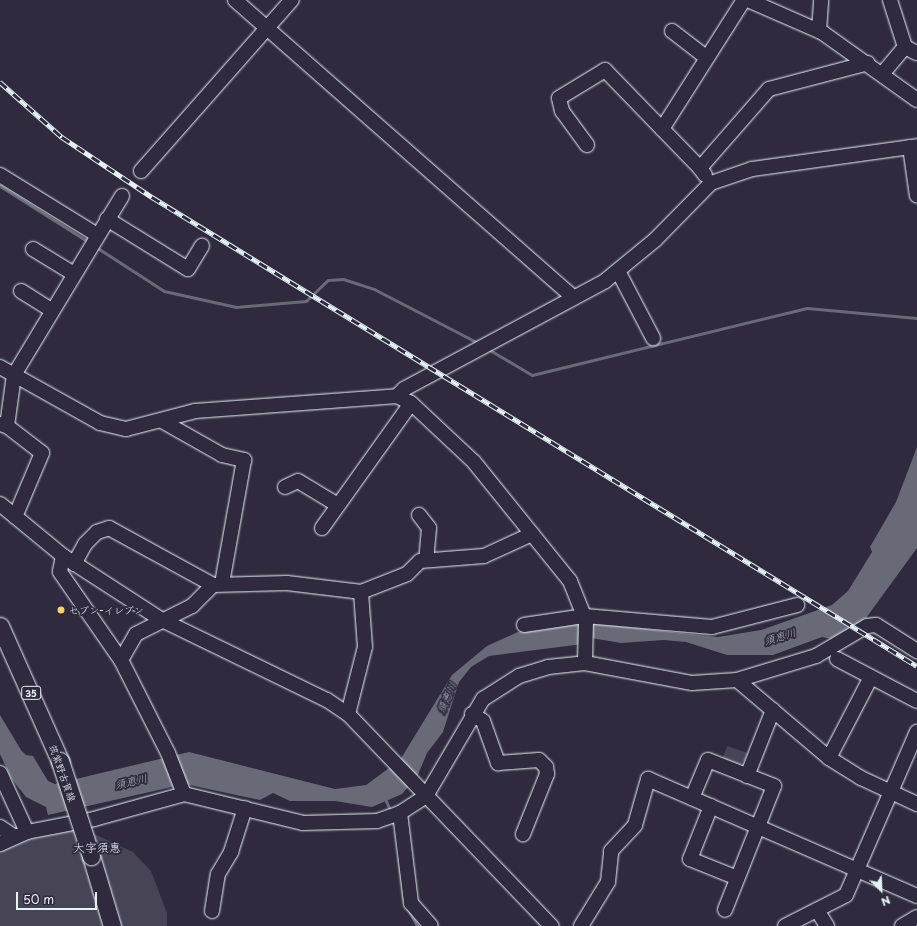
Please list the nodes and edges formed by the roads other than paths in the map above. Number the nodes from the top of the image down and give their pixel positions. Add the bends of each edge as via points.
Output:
1 (235, 0) edge
2 (292, 0) edge
3 (744, 0) edge
4 (748, 0) edge
5 (821, 0) edge
6 (896, 2) edge
7 (267, 28) junction
8 (672, 31) dead end
9 (819, 31) junction
10 (911, 50) edge
11 (707, 58) junction
12 (868, 63) junction
13 (882, 73) junction
14 (917, 100) edge
15 (662, 129) junction
16 (587, 145) dead end
17 (914, 147) edge
18 (700, 168) junction
19 (141, 171) dead end
20 (0, 175) edge
21 (711, 183) junction
22 (122, 196) dead end
23 (917, 196) edge
24 (107, 219) junction
25 (97, 235) junction
26 (202, 246) dead end
27 (33, 249) dead end
28 (618, 271) junction
29 (74, 274) junction
30 (21, 291) dead end
31 (574, 298) junction
32 (52, 310) junction
33 (653, 338) dead end
34 (0, 367) edge
35 (14, 375) junction
36 (397, 396) junction
37 (411, 403) junction
38 (162, 421) junction
39 (3, 425) edge
40 (285, 487) dead end
41 (0, 504) edge
42 (336, 504) junction
43 (419, 515) dead end
44 (15, 517) junction
45 (322, 528) dead end
46 (532, 534) junction
47 (68, 560) junction
48 (426, 560) junction
49 (217, 584) junction
50 (361, 592) junction
51 (797, 605) dead end
52 (585, 619) junction
53 (162, 620) junction
54 (0, 626) edge
55 (524, 626) dead end
56 (917, 651) edge
57 (838, 652) junction
58 (121, 660) junction
59 (585, 660) junction
60 (871, 677) junction
61 (737, 680) junction
62 (917, 701) edge
63 (772, 710) junction
64 (348, 714) junction
65 (472, 714) junction
66 (917, 732) edge
67 (828, 758) junction
68 (0, 773) edge
69 (747, 776) junction
70 (422, 791) junction
71 (891, 793) junction
72 (184, 794) junction
73 (692, 798) junction
74 (917, 804) edge
75 (711, 806) junction
76 (245, 808) junction
77 (400, 813) junction
78 (0, 827) edge
79 (760, 827) junction
80 (21, 834) junction
81 (523, 834) dead end
82 (0, 844) edge
83 (856, 868) junction
84 (737, 878) junction
85 (917, 896) edge
86 (726, 910) dead end
87 (817, 910) junction
88 (212, 911) dead end
89 (917, 917) edge
90 (422, 923) edge
91 (112, 926) edge
92 (551, 926) edge
93 (581, 926) edge
94 (786, 926) edge
95 (827, 926) edge
96 (902, 926) edge

1 - 7 street
2 - 7 street
3 - 11 street
4 - 9 street
5 - 9 street
6 - 10 street
7 - 19 street
7 - 31 street
8 - 11 street
9 - 12 street
10 - 13 street
11 - 15 street
12 - 13 street
12 - 18 street via 770,89
13 - 14 street
15 - 16 street via 605,70 559,98 562,111
15 - 18 street
17 - 21 street via 752,169
17 - 23 street
18 - 21 street
20 - 25 street
21 - 28 street
22 - 24 street
24 - 25 street
24 - 26 street via 188,269
25 - 29 street
27 - 29 street
28 - 31 street
28 - 33 street
29 - 32 street
30 - 32 street
31 - 36 street via 404,389
32 - 35 street
34 - 35 street
35 - 38 street via 100,423 126,429
35 - 39 street
36 - 37 street
36 - 38 street via 195,411
37 - 42 street
37 - 46 street via 474,462
38 - 49 street via 222,455 244,460
39 - 44 street via 42,453
40 - 42 street via 298,481
41 - 44 street
42 - 45 street
43 - 48 street via 429,528
44 - 47 street
46 - 48 street via 484,556
46 - 52 street via 570,581
47 - 49 street via 96,532 109,528
47 - 53 street
47 - 58 street via 60,572
48 - 50 street via 420,561 397,579
49 - 50 street via 287,583
49 - 53 street via 192,606
50 - 64 street via 365,647
51 - 52 street via 712,627
52 - 55 street
52 - 59 street
53 - 58 street via 136,634
53 - 64 street via 327,700
54 - 91 main road, 筑紫野古賀線 / 35, bridge via 60,761
56 - 57 street via 876,625 867,626
57 - 60 street
57 - 61 street
58 - 72 street via 168,753
59 - 61 street via 684,682
59 - 65 street via 519,676 483,698
60 - 62 street
60 - 67 street
61 - 63 street
63 - 67 street
63 - 69 street
64 - 70 street
65 - 70 street
65 - 81 street via 483,721 498,763 539,760 546,767 547,774
66 - 71 street
67 - 71 street
68 - 80 street
69 - 73 street via 708,760
69 - 79 street via 774,786
70 - 77 street
70 - 92 street
71 - 74 street
71 - 83 street
72 - 76 street
72 - 80 street via 94,819
73 - 75 street
73 - 93 street via 648,780 634,825 611,851 608,882
75 - 79 street
75 - 84 street via 690,859
76 - 77 street via 303,823 336,825 377,821
76 - 88 street via 231,852 218,874
77 - 90 street via 405,878 411,903
78 - 80 street
79 - 83 street
79 - 84 street
80 - 82 street
83 - 85 street
83 - 87 street via 846,895
84 - 86 street
87 - 94 street
87 - 95 street
89 - 96 street

